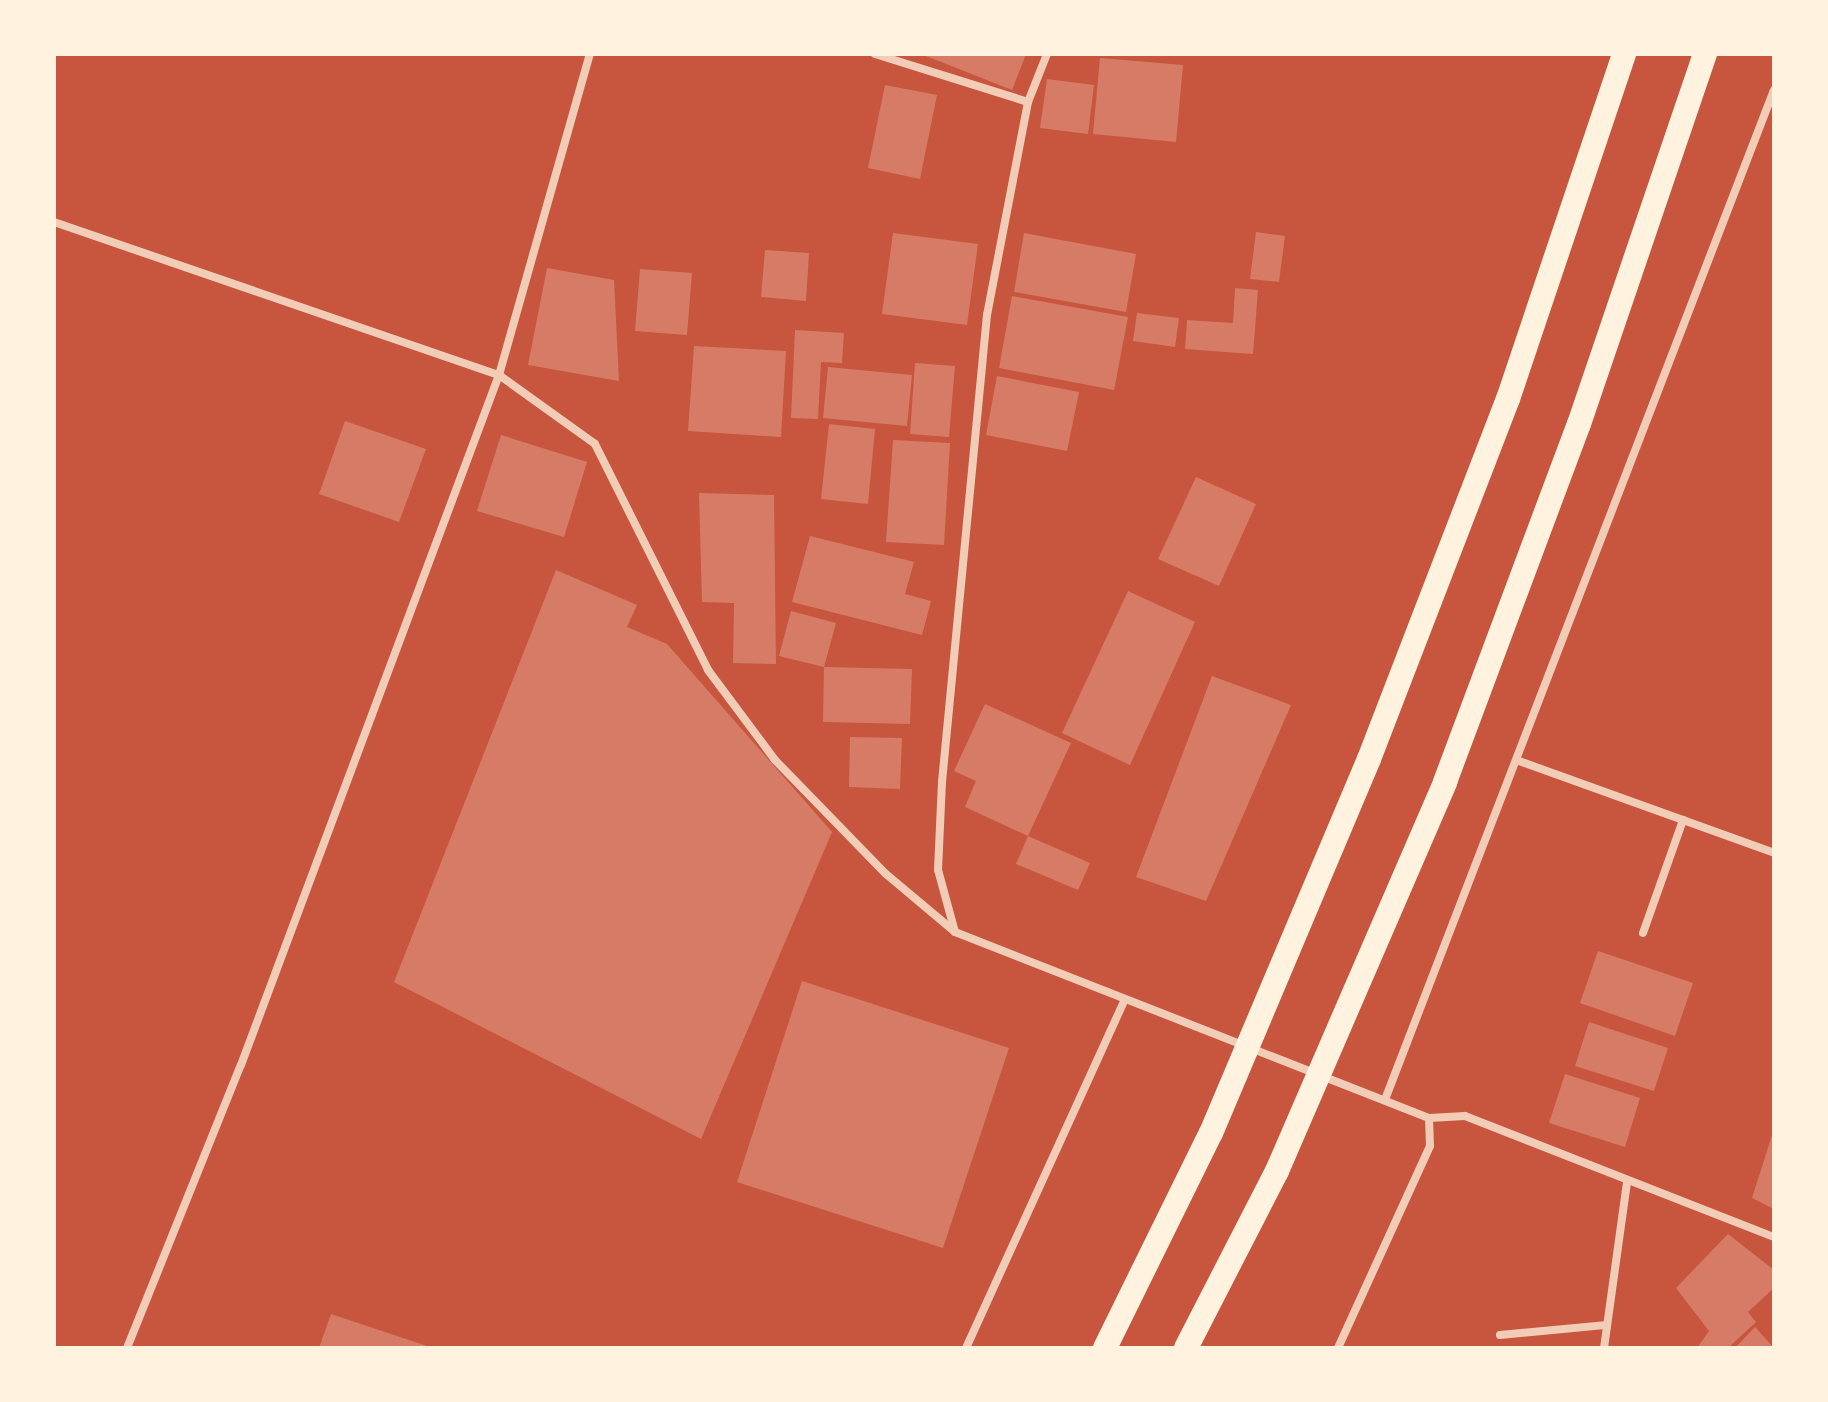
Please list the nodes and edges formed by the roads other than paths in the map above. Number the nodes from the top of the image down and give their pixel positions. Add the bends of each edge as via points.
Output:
1 (590, 54) edge
2 (875, 54) edge
3 (1047, 54) edge
4 (1624, 54) edge
5 (1705, 54) edge
6 (1774, 90) edge
7 (1028, 102) junction
8 (54, 222) edge
9 (499, 375) junction
10 (1519, 761) junction
11 (1683, 820) junction
12 (1774, 853) edge
13 (955, 932) junction
14 (1643, 933) dead end
15 (1123, 1003) junction
16 (1386, 1097) junction
17 (1429, 1118) junction
18 (1627, 1183) junction
19 (1774, 1237) edge
20 (1605, 1325) junction
21 (1500, 1335) dead end
22 (127, 1348) edge
23 (966, 1348) edge
24 (1105, 1348) edge
25 (1186, 1348) edge
26 (1338, 1348) edge
27 (1604, 1348) edge

1 - 9 street
2 - 7 street
3 - 7 street
4 - 24 highway via 1508,399 1369,759 1211,1133
5 - 25 highway via 1579,424 1445,782 1277,1171
6 - 10 street
7 - 13 street via 987,315 942,782 938,870
8 - 9 street
9 - 13 street via 595,444 708,670 886,874
9 - 22 street via 241,1065
10 - 11 street
10 - 16 street
11 - 12 street
11 - 14 street
13 - 15 street via 1076,976
15 - 16 street
15 - 23 street
16 - 17 street
17 - 18 street via 1465,1116
17 - 26 street via 1430,1146
18 - 19 street
18 - 20 street
20 - 21 street
20 - 27 street

